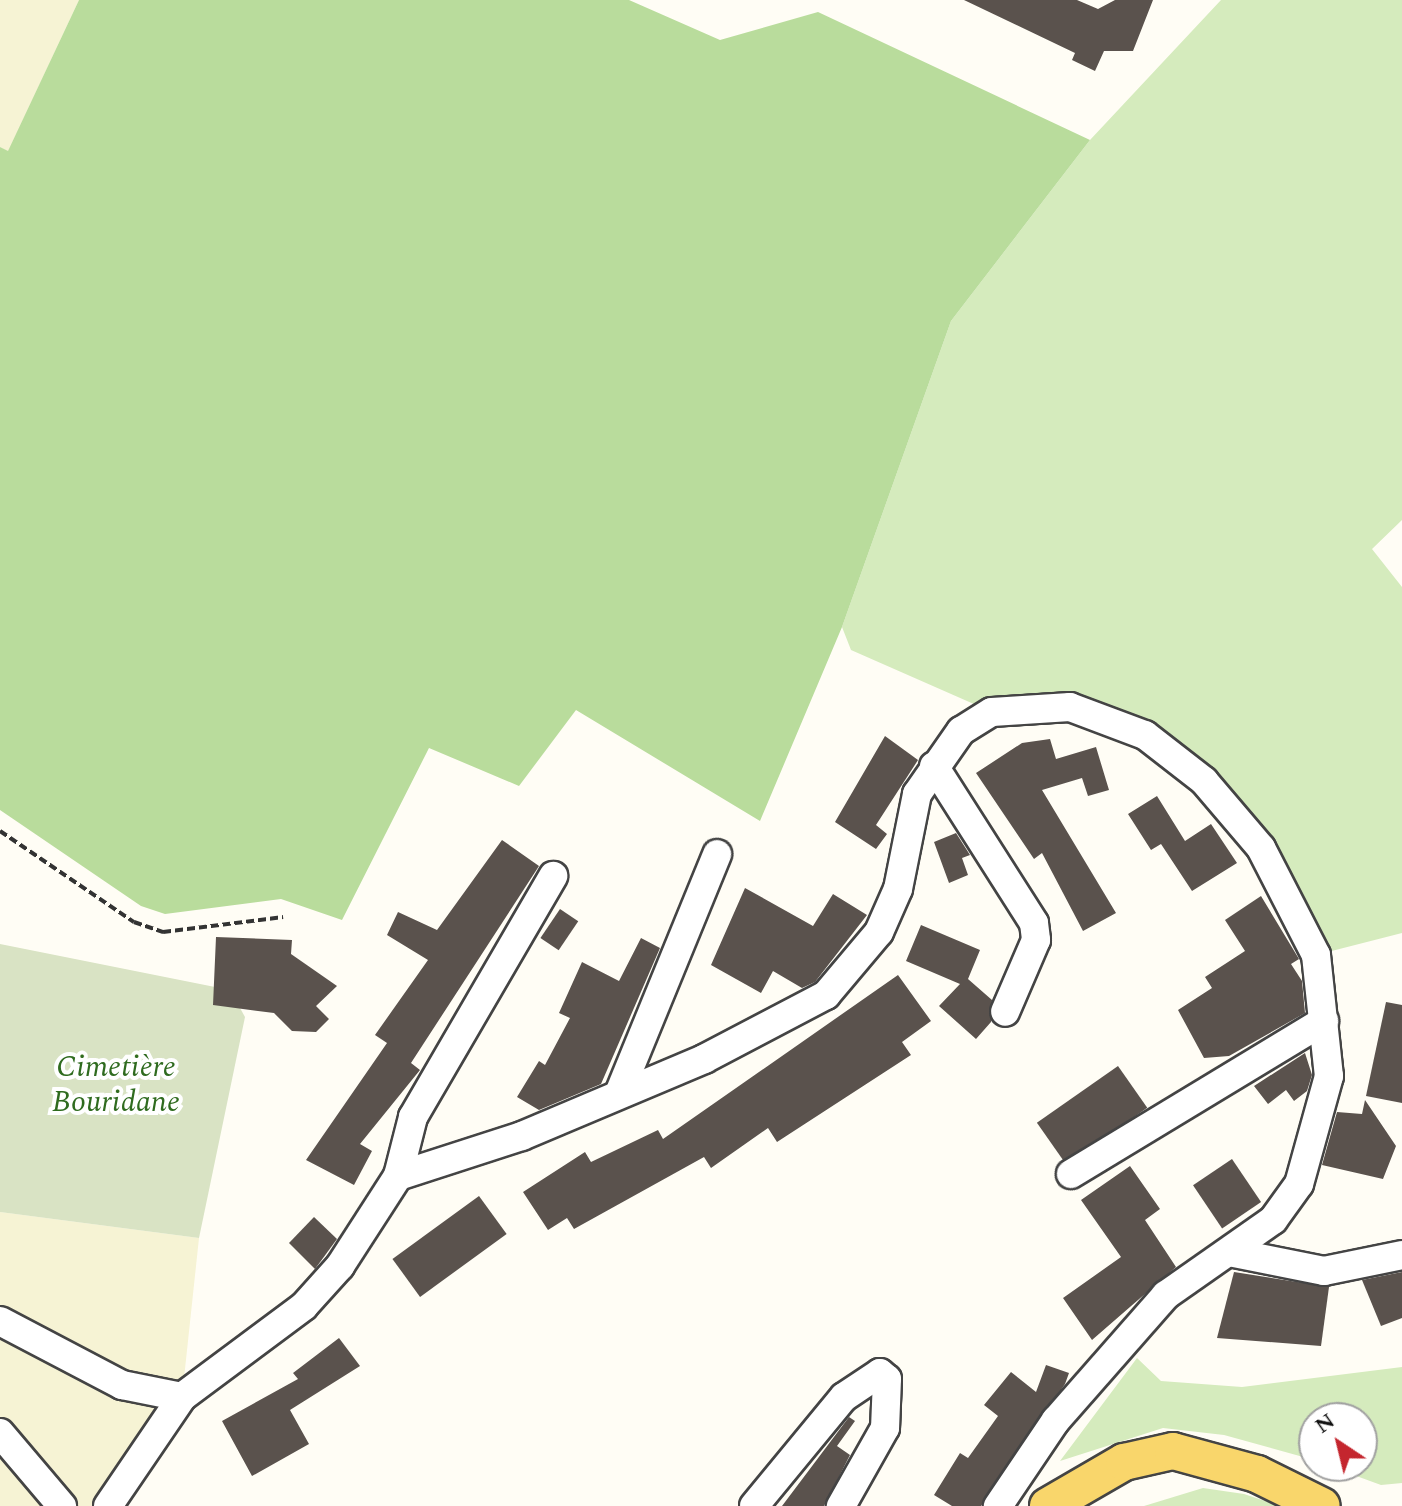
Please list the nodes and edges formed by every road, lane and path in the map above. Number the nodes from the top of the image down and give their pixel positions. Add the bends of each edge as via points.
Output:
1 (934, 766) junction
2 (0, 831) edge
3 (717, 854) dead end
4 (553, 876) dead end
5 (283, 917) dead end
6 (1005, 1012) dead end
7 (1324, 1021) junction
8 (620, 1091) junction
9 (1071, 1174) dead end
10 (398, 1176) junction
11 (1229, 1252) junction
12 (1402, 1255) edge
13 (0, 1321) edge
14 (182, 1397) junction
15 (0, 1433) edge
16 (62, 1506) edge
17 (108, 1506) edge
18 (754, 1506) edge
19 (841, 1506) edge
20 (998, 1506) edge
21 (1048, 1506) edge
22 (1322, 1506) edge

1 - 6 street via 1034,923 1036,940
1 - 7 street via 961,731 992,712 1032,705 1070,707 1145,735 1204,781 1261,848 1316,955
1 - 8 street via 917,794 898,889 879,932 826,995 704,1059
2 - 5 path via 134,922 163,932
3 - 8 street
4 - 10 street via 413,1117
7 - 9 street
7 - 11 street via 1329,1076 1299,1184 1273,1220
8 - 10 street via 522,1136
10 - 14 street via 340,1266 304,1306
11 - 12 street via 1324,1271
11 - 20 street via 1166,1295 1120,1342
13 - 14 street via 122,1385
14 - 17 street
15 - 16 street
18 - 19 street via 844,1397 880,1373 887,1379 885,1428
21 - 22 main road via 1124,1462 1173,1451 1257,1474

